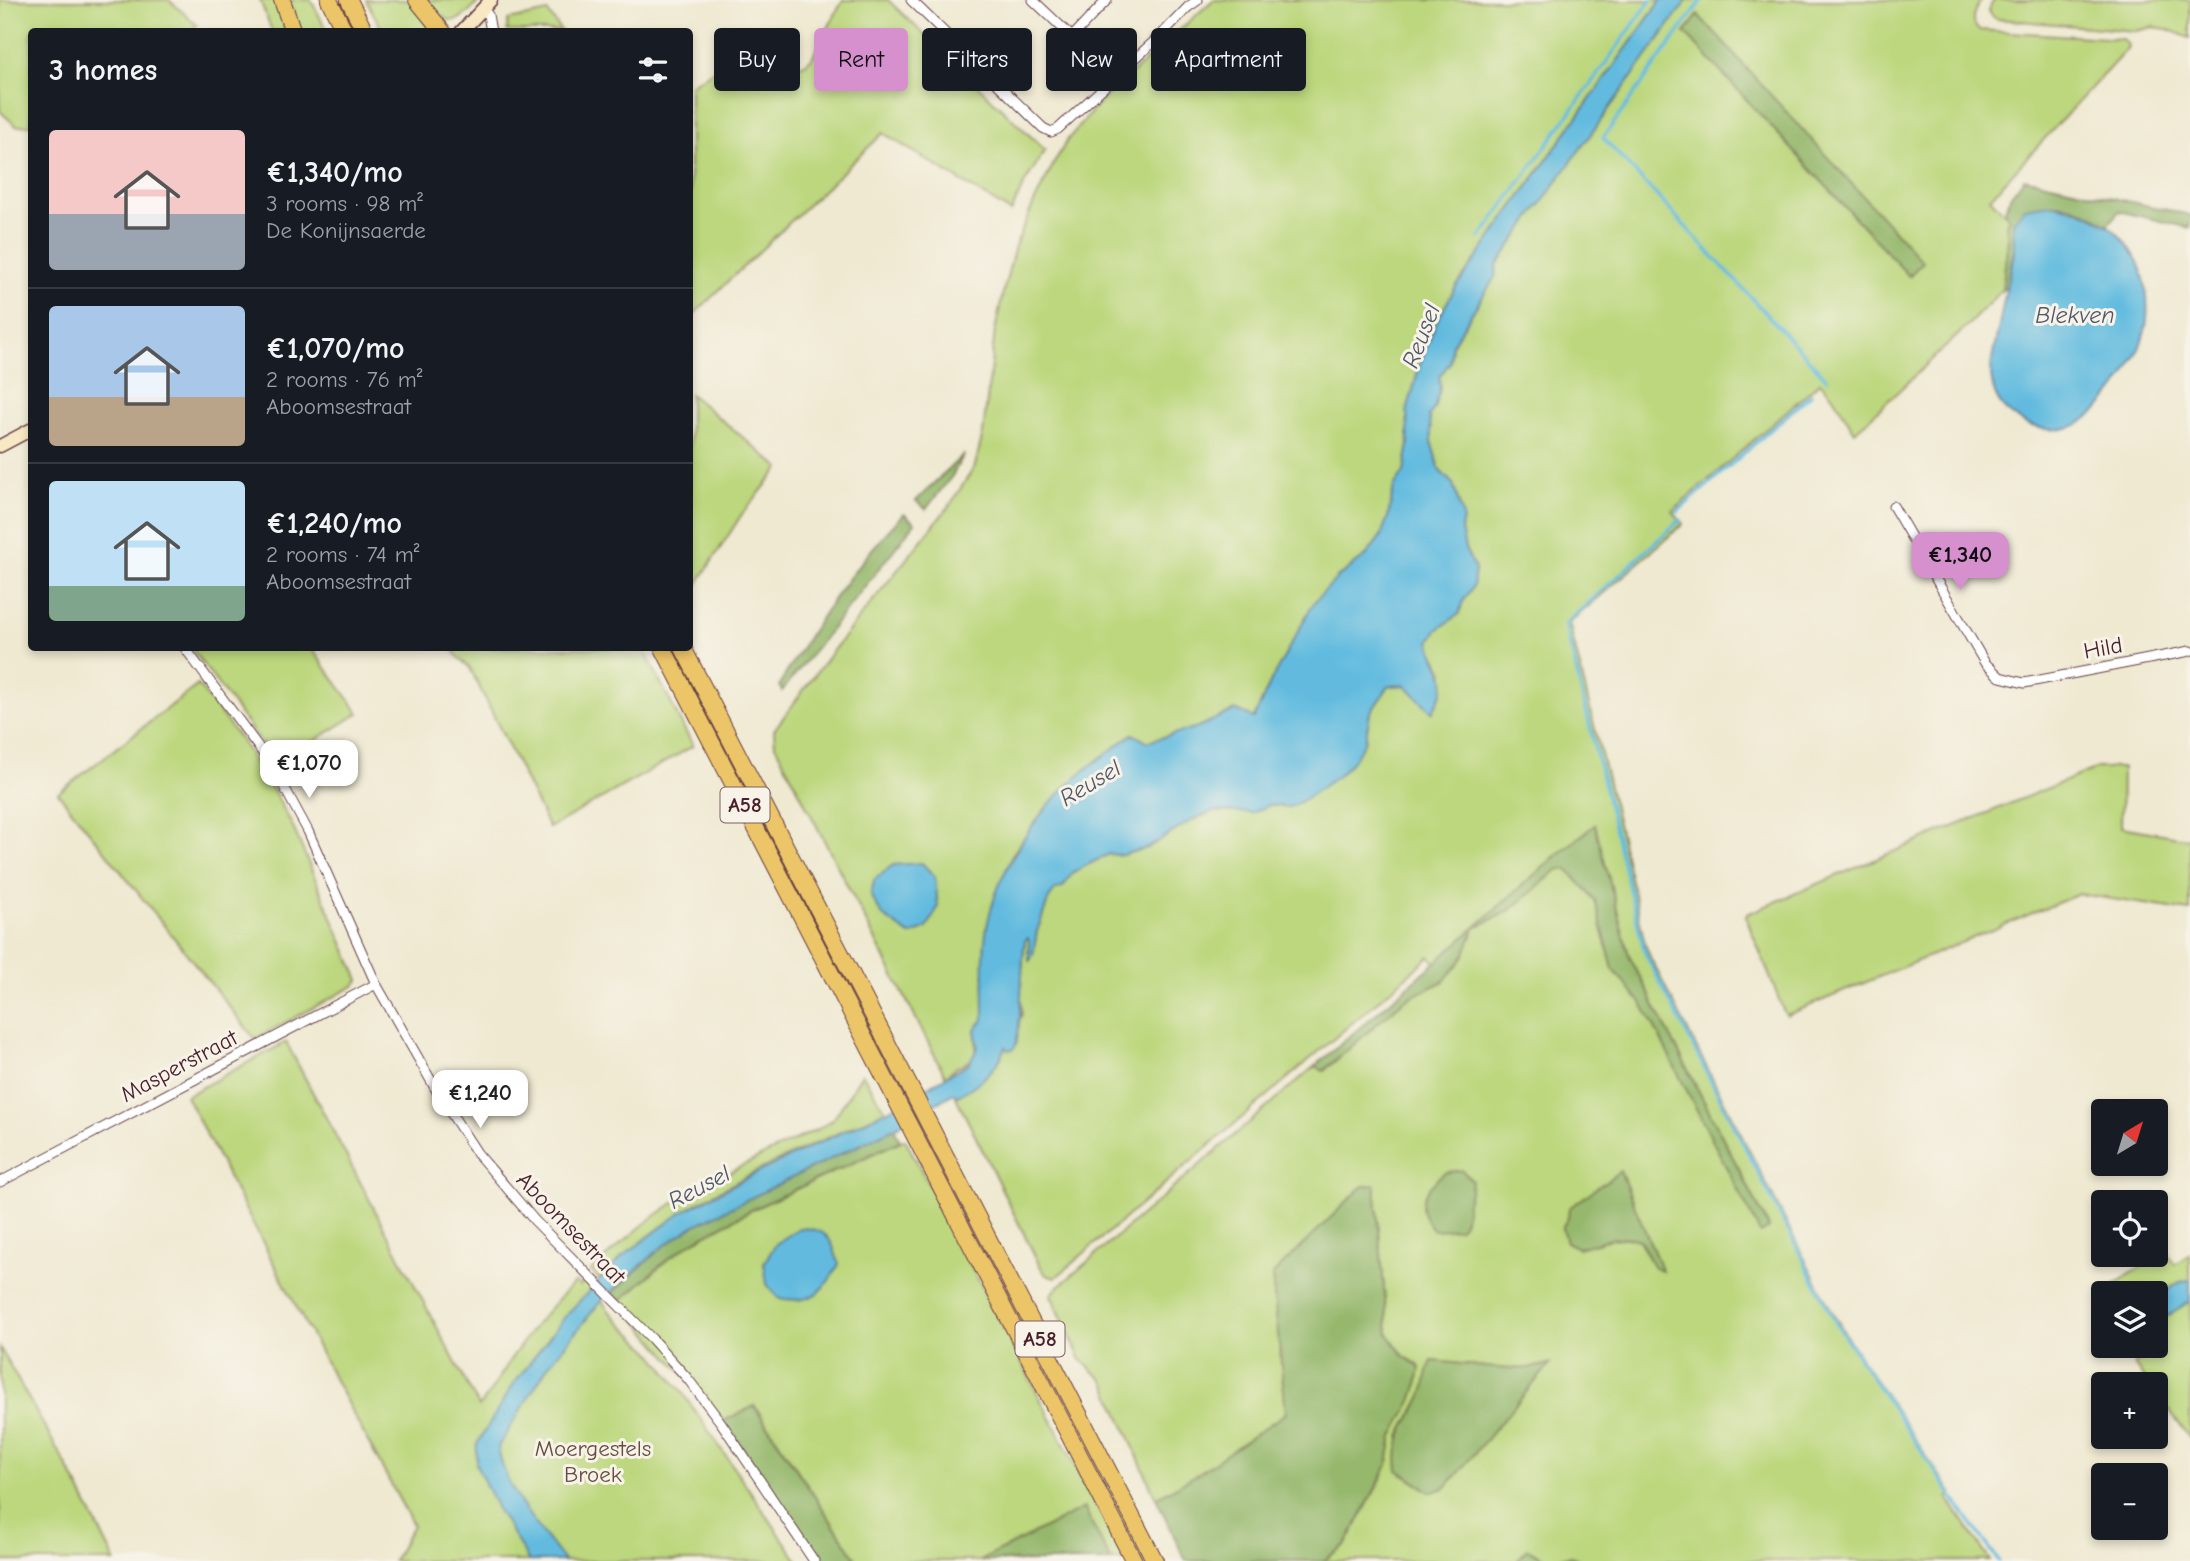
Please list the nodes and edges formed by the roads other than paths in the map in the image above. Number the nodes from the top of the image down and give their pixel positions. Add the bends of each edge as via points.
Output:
1 (282, 0) edge
2 (328, 0) edge
3 (349, 0) edge
4 (417, 0) edge
5 (911, 0) edge
6 (1034, 0) edge
7 (1107, 0) edge
8 (1198, 0) edge
9 (1184, 3) edge
10 (487, 4) edge
11 (292, 28) edge
12 (343, 28) edge
13 (363, 28) edge
14 (440, 28) edge
15 (465, 28) edge
16 (490, 28) edge
17 (28, 431) edge
18 (0, 446) edge
19 (1893, 506) dead end
20 (187, 651) edge
21 (665, 651) edge
22 (685, 651) edge
23 (2190, 652) edge
24 (376, 984) junction
25 (0, 1182) edge
26 (814, 1561) edge
27 (1134, 1561) edge
28 (1155, 1561) edge

1 - 11 highway
2 - 12 highway
3 - 13 highway
4 - 14 highway
5 - 9 street via 1051,132 1121,73
6 - 7 street via 1072,37
8 - 9 street
10 - 15 street
10 - 16 street
17 - 18 street
19 - 23 street, Hild via 1985,663 2000,677 2024,683
20 - 24 street, Aboomsestraat via 274,768 308,831
21 - 27 highway, A58
22 - 28 highway, A58
24 - 25 street, Masperstraat
24 - 26 street, Aboomsestraat via 477,1153 535,1221 688,1379

